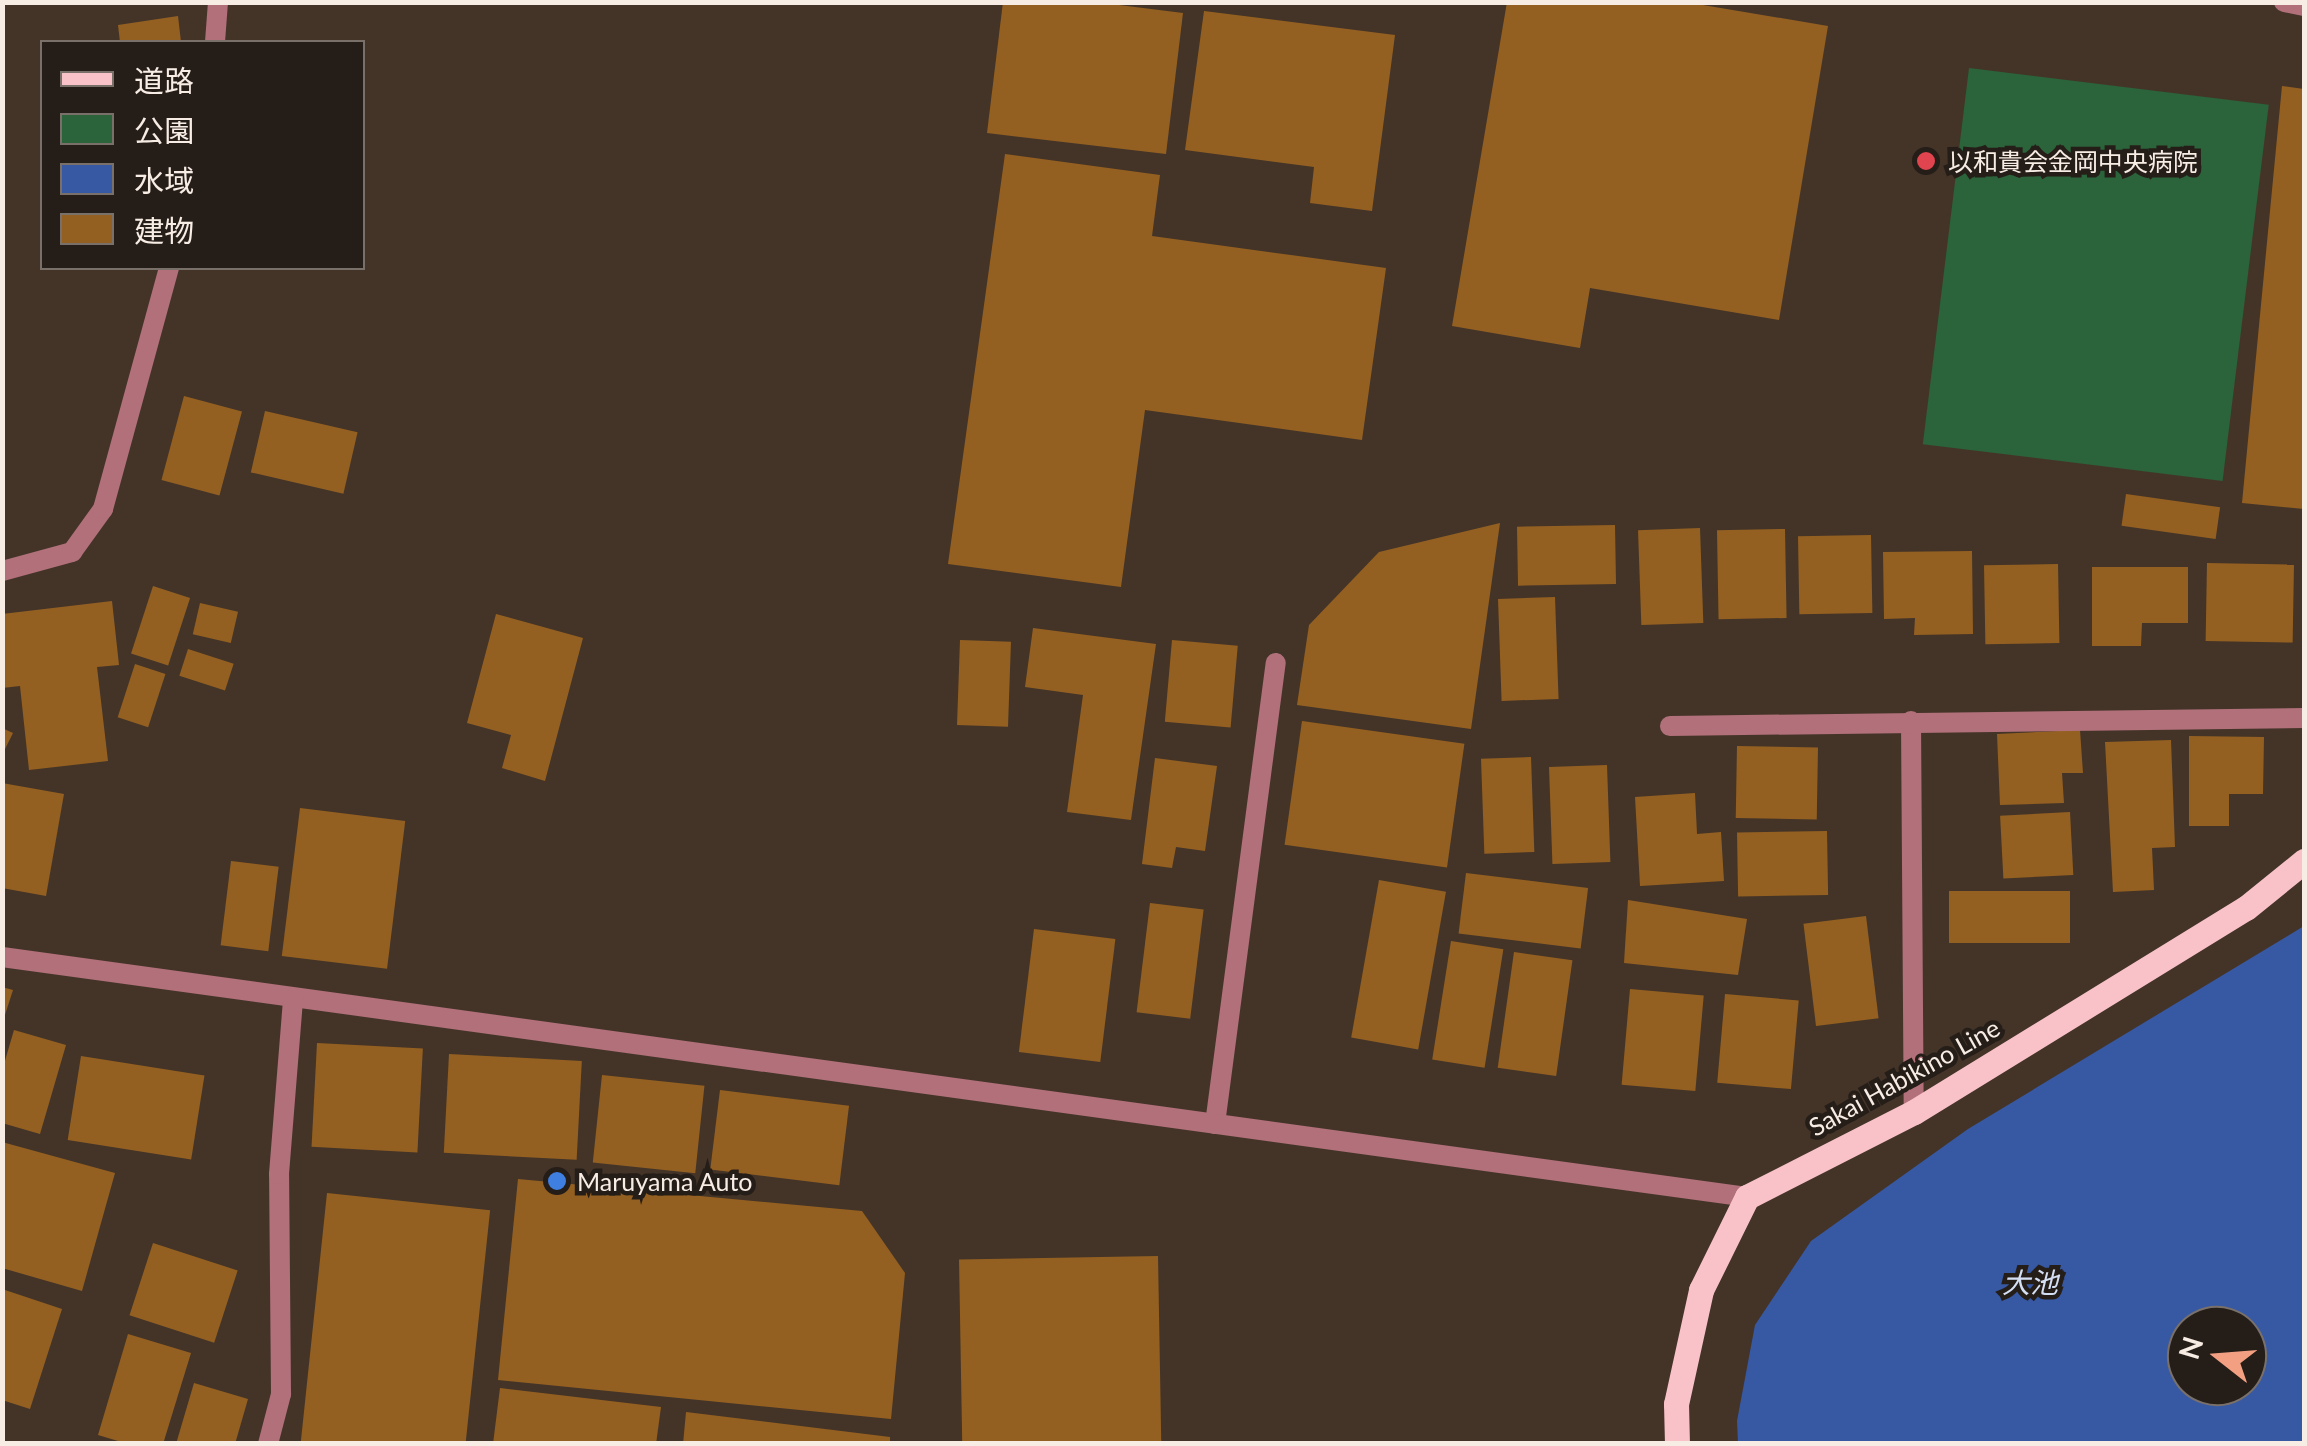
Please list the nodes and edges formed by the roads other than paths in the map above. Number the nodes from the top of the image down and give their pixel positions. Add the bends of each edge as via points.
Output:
1 (218, 2) edge
2 (2284, 2) edge
3 (2304, 6) edge
4 (216, 40) edge
5 (168, 270) edge
6 (2, 571) edge
7 (1276, 663) dead end
8 (2304, 718) edge
9 (1910, 721) junction
10 (1670, 726) dead end
11 (2304, 861) edge
12 (2, 957) edge
13 (293, 999) junction
14 (1914, 1112) junction
15 (1216, 1124) junction
16 (1748, 1196) junction
17 (268, 1444) edge
18 (1677, 1444) edge

1 - 4 street
2 - 3 street
5 - 6 street via 103,509 72,552
7 - 15 street
8 - 9 street
9 - 10 street
9 - 14 street
11 - 14 main road, Sakai Habikino Line via 2246,908
12 - 13 street
13 - 15 street
13 - 17 street via 279,1174 280,1394
14 - 16 main road, Sakai Habikino Line
15 - 16 street
16 - 18 main road via 1701,1290 1676,1404

